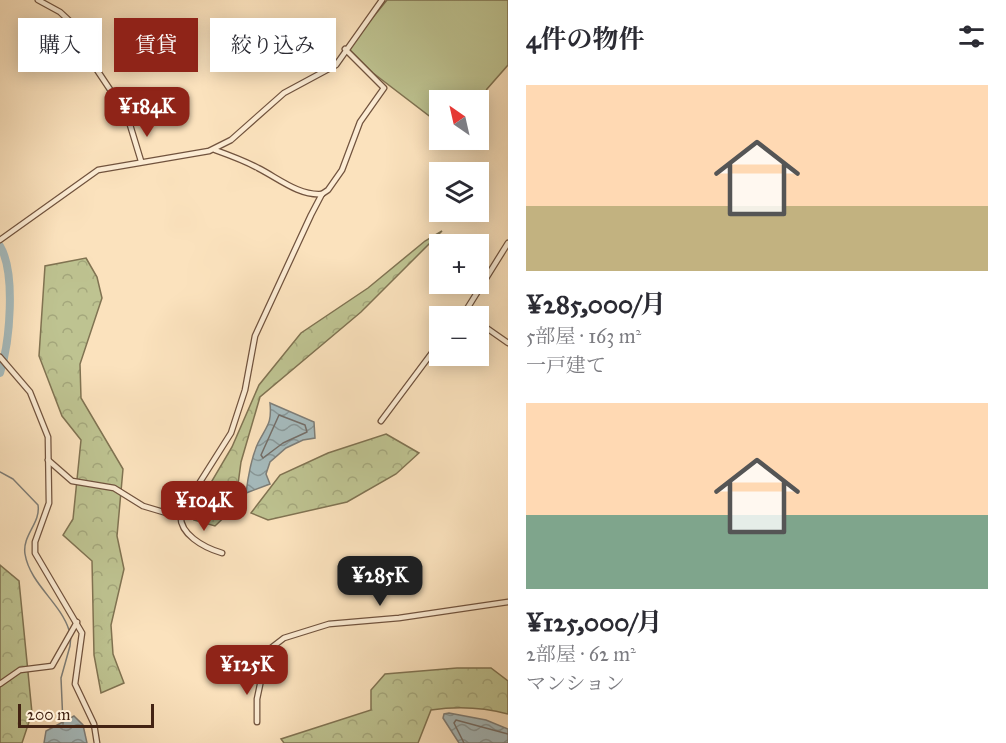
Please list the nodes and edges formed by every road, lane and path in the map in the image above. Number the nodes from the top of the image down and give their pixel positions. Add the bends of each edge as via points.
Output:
1 (38, 0) edge
2 (382, 0) edge
3 (345, 49) junction
4 (214, 150) junction
5 (141, 160) junction
6 (322, 194) junction
7 (0, 240) edge
8 (508, 243) edge
9 (469, 306) edge
10 (489, 329) edge
11 (508, 343) edge
12 (0, 357) edge
13 (429, 357) edge
14 (381, 421) dead end
15 (48, 460) junction
16 (180, 517) junction
17 (222, 553) dead end
18 (508, 602) edge
19 (77, 622) junction
20 (0, 684) edge
21 (257, 722) dead end
22 (97, 743) edge

1 - 5 street via 74,25 87,55 127,115
2 - 3 street
3 - 4 street via 331,69 284,93
3 - 6 street via 384,88 360,122 342,170
4 - 5 street
4 - 6 street via 255,166 296,189
5 - 7 street via 94,172
6 - 16 street via 255,336 245,390 231,433 187,498
8 - 9 street
10 - 11 street
12 - 15 street via 32,396 48,435
13 - 14 street
15 - 16 street via 72,481 114,488 142,506
15 - 19 street via 49,503 35,553
16 - 17 street via 193,538
18 - 21 street via 329,624 284,638 271,648 265,661
19 - 20 street via 54,664 20,670
19 - 22 street via 82,636 75,684 93,722

